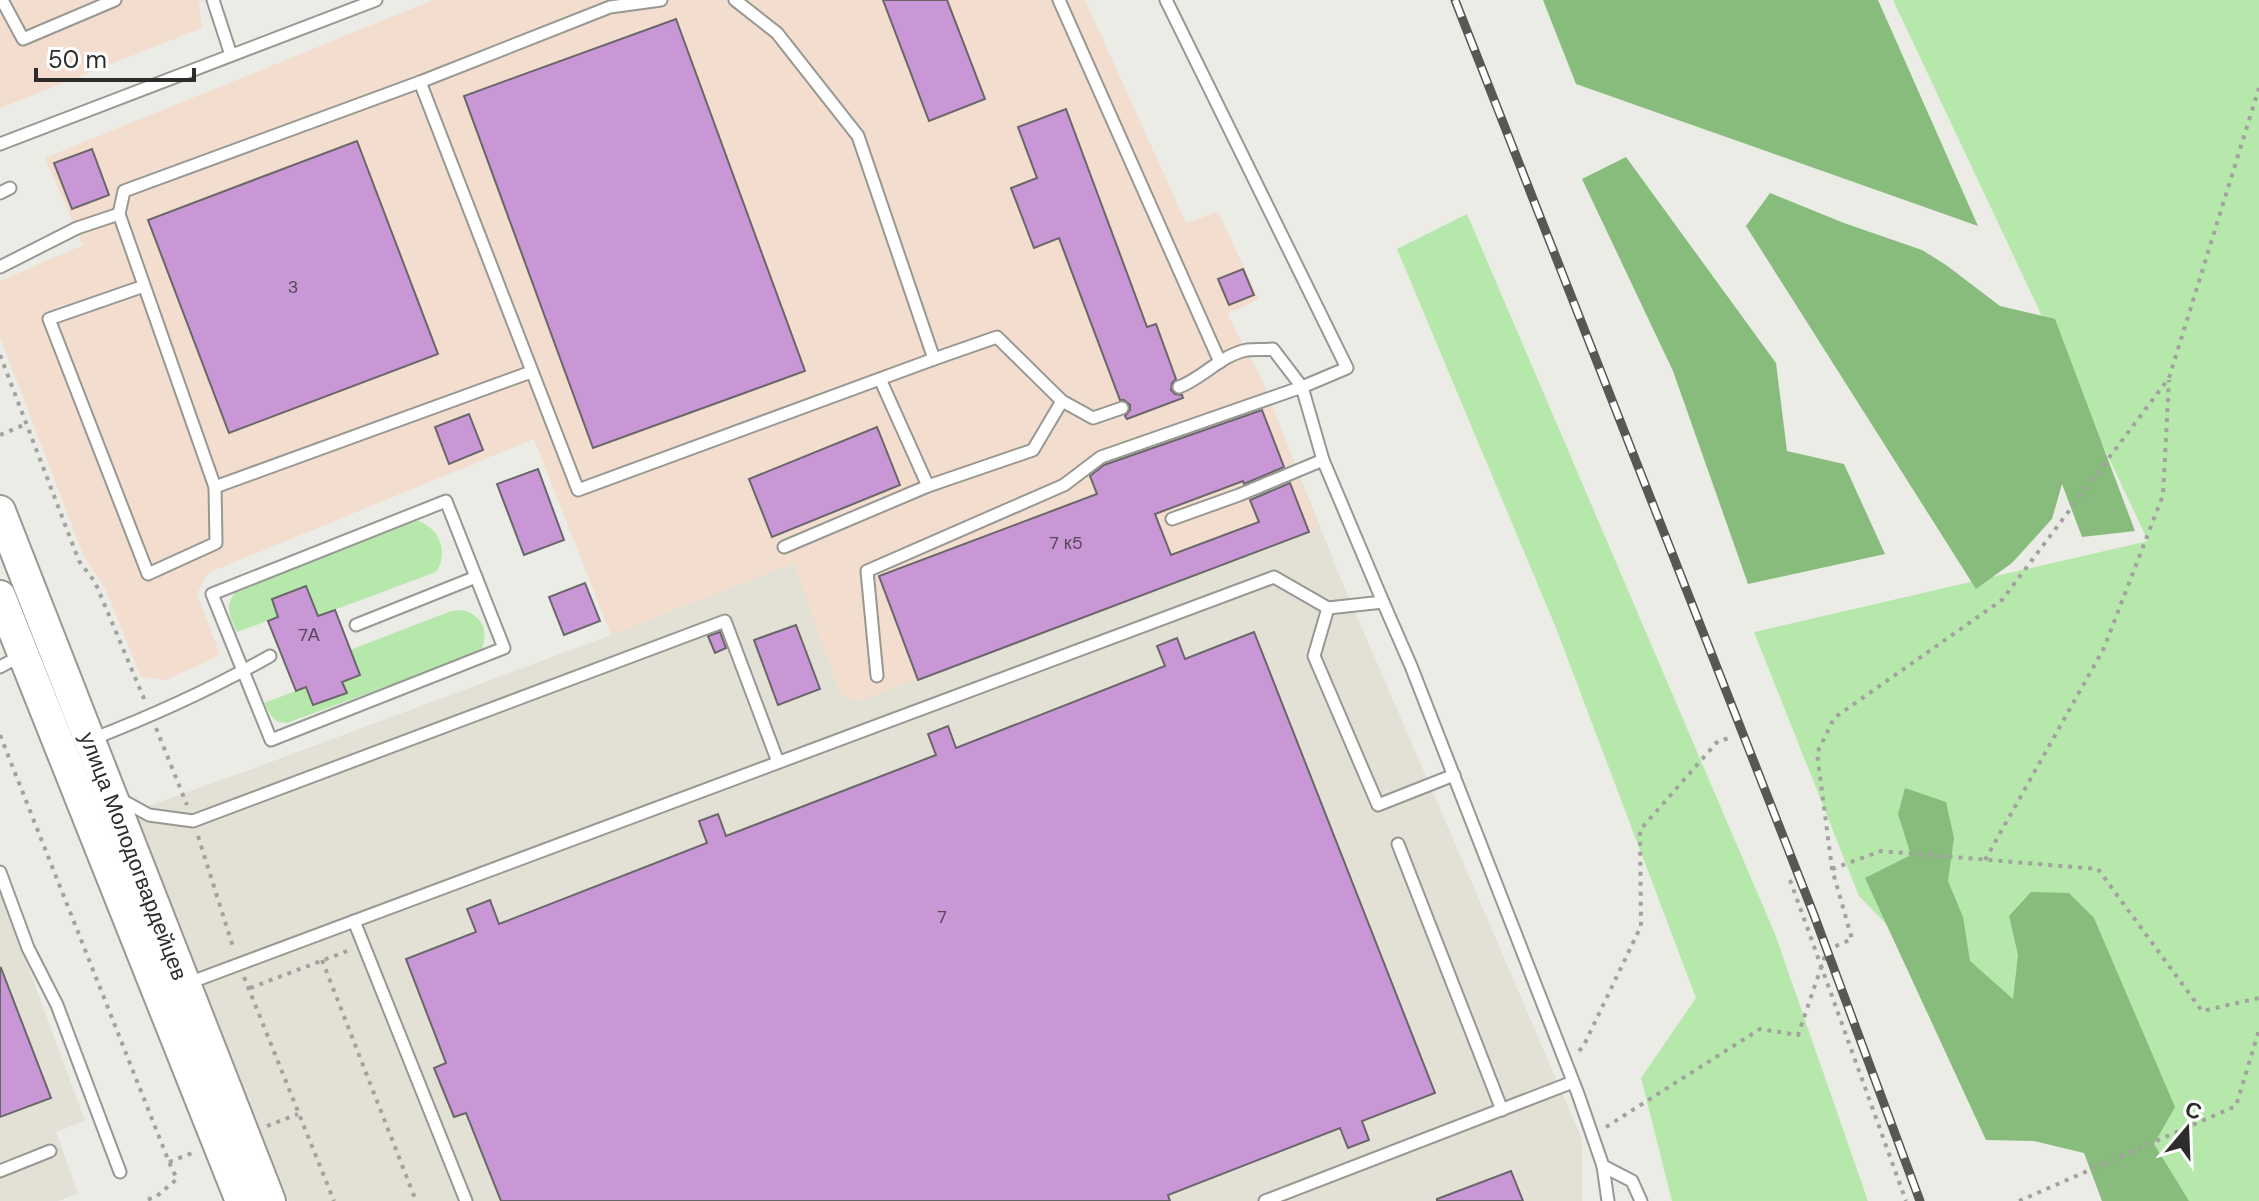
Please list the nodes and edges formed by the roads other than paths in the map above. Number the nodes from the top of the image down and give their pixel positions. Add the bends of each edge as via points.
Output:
1 (2, 0) edge
2 (115, 0) edge
3 (213, 0) edge
4 (376, 0) edge
5 (661, 0) edge
6 (735, 0) edge
7 (1059, 0) edge
8 (1166, 0) edge
9 (231, 55) junction
10 (420, 82) junction
11 (0, 144) edge
12 (119, 214) junction
13 (0, 267) edge
14 (144, 286) junction
15 (934, 359) junction
16 (1220, 362) junction
17 (531, 372) junction
18 (880, 379) junction
19 (1179, 387) dead end
20 (1302, 387) junction
21 (1062, 401) junction
22 (1122, 408) dead end
23 (1323, 460) junction
24 (928, 486) junction
25 (215, 487) junction
26 (0, 511) edge
27 (1172, 519) dead end
28 (784, 547) dead end
29 (476, 577) junction
30 (0, 596) edge
31 (1383, 602) junction
32 (1328, 608) junction
33 (356, 625) dead end
34 (51, 643) junction
35 (270, 656) dead end
36 (11, 661) edge
37 (243, 671) junction
38 (877, 676) dead end
39 (89, 741) junction
40 (778, 762) junction
41 (1454, 775) junction
42 (110, 794) junction
43 (1398, 844) dead end
44 (0, 872) edge
45 (354, 921) junction
46 (184, 984) junction
47 (1573, 1082) junction
48 (1502, 1110) junction
49 (50, 1151) dead end
50 (1603, 1166) junction
51 (0, 1171) edge
52 (120, 1172) dead end
53 (241, 1201) edge
54 (270, 1201) edge
55 (466, 1201) edge
56 (1265, 1201) edge
57 (1608, 1201) edge
58 (1641, 1201) edge

1 - 2 lane via 23,39
3 - 9 lane
4 - 9 lane
5 - 10 lane via 610,7
6 - 15 lane via 777,33 858,136
7 - 16 lane
8 - 20 lane via 1347,368
9 - 11 lane
10 - 12 lane via 124,191
10 - 17 lane
12 - 13 lane via 77,228
12 - 14 lane
14 - 25 lane
14 - 25 lane via 49,319 148,574 216,543
15 - 18 lane
15 - 21 lane via 997,337
16 - 19 lane
16 - 20 lane via 1246,350 1273,349
17 - 18 lane via 578,490
17 - 25 lane
18 - 24 lane
20 - 23 lane
20 - 38 lane via 1101,457 1064,485 867,571
21 - 22 lane via 1093,418
21 - 24 lane via 1033,450
23 - 27 lane
23 - 31 lane
24 - 28 lane
26 - 34 main road, улица Молодогвардейцев
29 - 33 lane
29 - 37 lane via 504,648 271,740
29 - 37 lane via 446,501 212,594
30 - 36 main road, улица Молодогвардейцев
31 - 32 lane
31 - 41 lane
32 - 40 lane via 1274,577
32 - 41 lane via 1314,656 1378,805
34 - 36 main road
34 - 39 main road, улица Молодогвардейцев
35 - 37 lane
36 - 53 main road, улица Молодогвардейцев
37 - 39 lane
39 - 42 main road, улица Молодогвардейцев
40 - 42 lane via 725,621 193,821 149,815
40 - 45 lane
41 - 47 lane
42 - 46 main road, улица Молодогвардейцев
43 - 48 lane
44 - 52 lane
45 - 46 lane
45 - 55 lane
46 - 54 main road, улица Молодогвардейцев
47 - 48 lane
47 - 50 lane
48 - 56 lane
49 - 51 lane
50 - 57 lane
50 - 58 lane via 1632,1181

